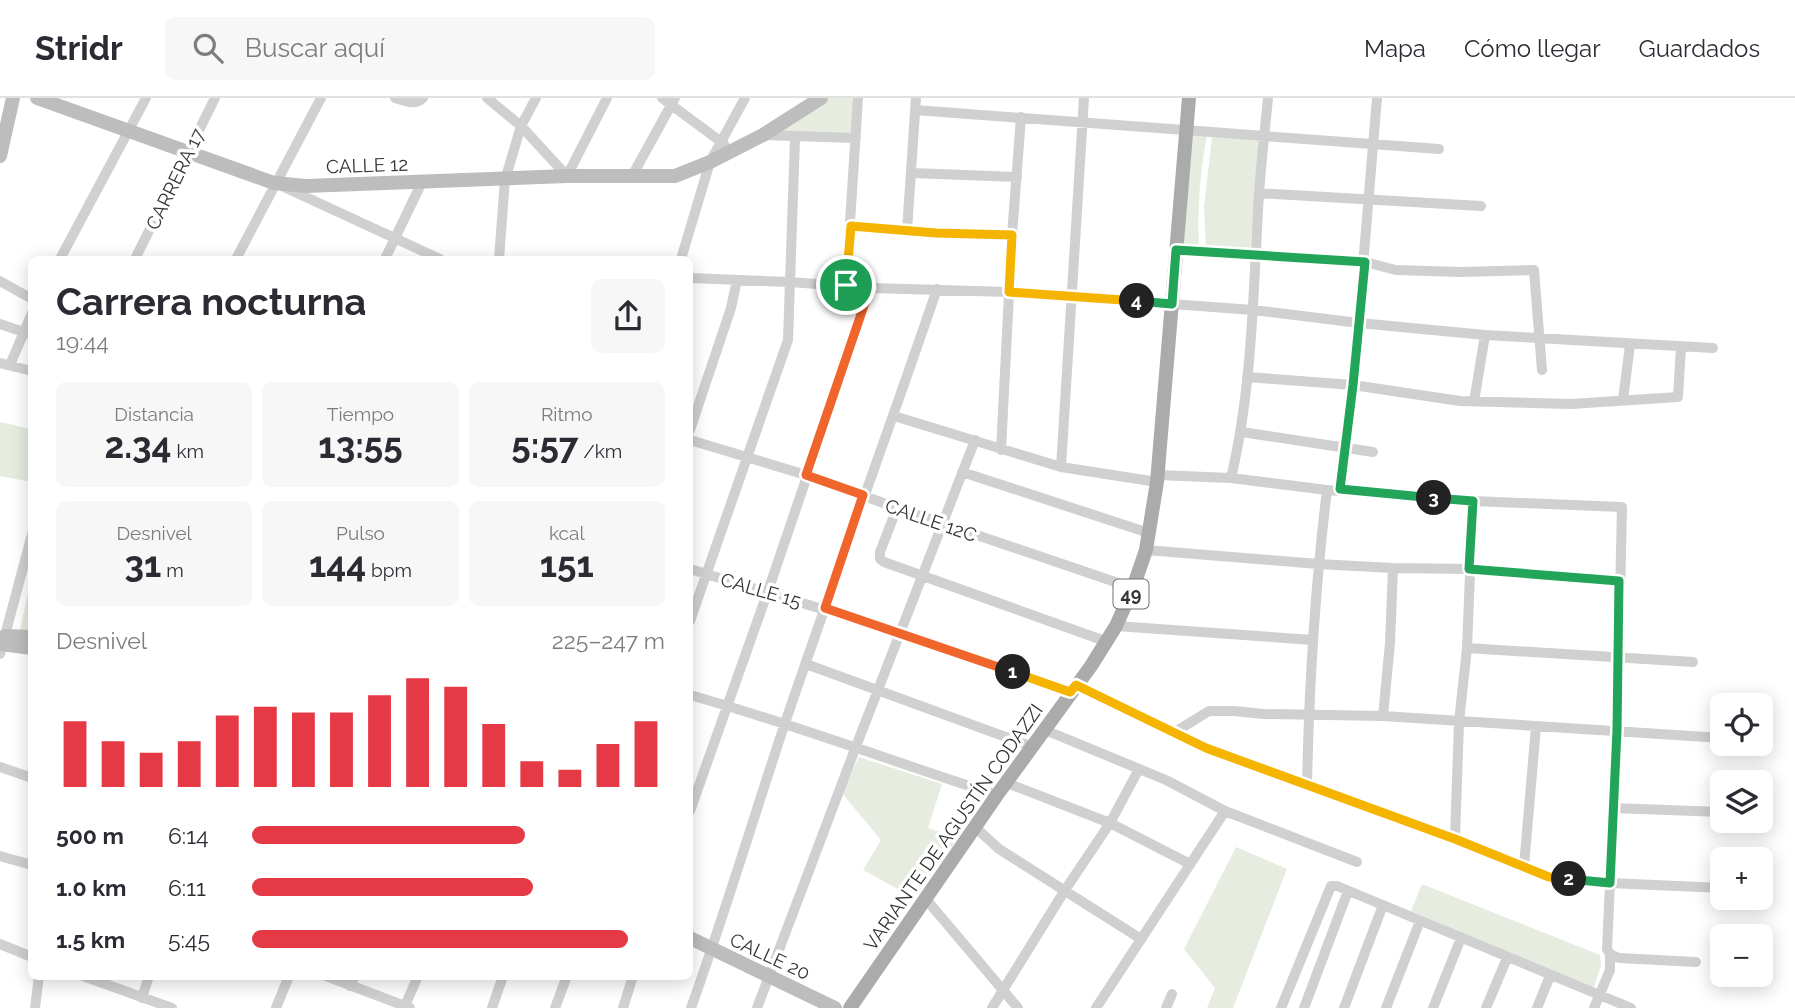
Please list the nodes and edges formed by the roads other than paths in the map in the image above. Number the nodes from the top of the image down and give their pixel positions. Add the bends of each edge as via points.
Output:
1 (5, 98) edge
2 (13, 98) edge
3 (37, 98) edge
4 (146, 98) edge
5 (215, 98) edge
6 (321, 98) edge
7 (395, 98) edge
8 (487, 98) edge
9 (536, 98) edge
10 (607, 98) edge
11 (745, 98) edge
12 (821, 98) edge
13 (858, 98) edge
14 (916, 98) edge
15 (1084, 98) edge
16 (1189, 98) edge
17 (1268, 98) edge
18 (1377, 98) edge
19 (421, 100) edge
20 (669, 101) edge
21 (915, 110) junction
22 (1021, 117) junction
23 (0, 120) edge
24 (1081, 122) junction
25 (521, 127) junction
26 (1186, 130) junction
27 (128, 132) junction
28 (763, 135) junction
29 (1264, 137) junction
30 (795, 138) junction
31 (856, 138) junction
32 (720, 142) junction
33 (1375, 145) junction
34 (734, 149) junction
35 (1439, 149) dead end
36 (189, 153) junction
37 (0, 156) edge
38 (710, 162) junction
39 (912, 173) junction
40 (568, 176) junction
41 (632, 176) junction
42 (1017, 177) junction
43 (505, 180) junction
44 (422, 182) junction
45 (274, 183) junction
46 (1259, 193) junction
47 (1370, 199) junction
48 (1481, 206) dead end
49 (851, 226) junction
50 (907, 230) junction
51 (1012, 235) junction
52 (396, 239) junction
53 (1176, 250) junction
54 (1256, 255) junction
55 (62, 256) edge
56 (137, 256) edge
57 (238, 256) edge
58 (387, 256) edge
59 (433, 256) edge
60 (499, 256) edge
61 (682, 256) edge
62 (1365, 262) junction
63 (693, 278) edge
64 (737, 280) junction
65 (0, 281) edge
66 (790, 282) junction
67 (846, 285) junction
68 (870, 288) junction
69 (936, 289) junction
70 (1009, 292) junction
71 (28, 297) edge
72 (1071, 297) junction
73 (1172, 304) junction
74 (1253, 310) junction
75 (1359, 323) junction
76 (0, 324) edge
77 (27, 333) edge
78 (1486, 335) junction
79 (1538, 339) junction
80 (1630, 345) junction
81 (1681, 347) junction
82 (1713, 348) dead end
83 (5, 364) edge
84 (28, 370) edge
85 (1542, 370) dead end
86 (1247, 377) junction
87 (1353, 385) junction
88 (1623, 400) junction
89 (1474, 401) junction
90 (894, 416) junction
91 (693, 421) edge
92 (1242, 432) junction
93 (975, 440) junction
94 (693, 441) edge
95 (1345, 448) junction
96 (1001, 450) junction
97 (1373, 452) dead end
98 (746, 455) junction
99 (1061, 467) junction
100 (962, 472) junction
101 (806, 475) junction
102 (1231, 478) junction
103 (1157, 479) junction
104 (1340, 489) junction
105 (1327, 490) junction
106 (863, 495) junction
107 (1473, 501) junction
108 (897, 509) junction
109 (941, 524) junction
110 (1149, 533) junction
111 (28, 548) edge
112 (1146, 550) junction
113 (1318, 564) junction
114 (1392, 568) junction
115 (1469, 569) junction
116 (693, 570) edge
117 (706, 574) junction
118 (921, 577) junction
119 (1619, 581) junction
120 (1133, 588) junction
121 (768, 591) junction
122 (825, 608) junction
123 (693, 612) edge
124 (1116, 626) junction
125 (901, 633) junction
126 (28, 638) edge
127 (1313, 640) junction
128 (1105, 641) junction
129 (1, 643) edge
130 (28, 647) edge
131 (1467, 648) junction
132 (1618, 656) junction
133 (1693, 662) dead end
134 (806, 664) junction
135 (1073, 689) junction
136 (878, 692) junction
137 (693, 696) edge
138 (726, 705) junction
139 (1309, 714) junction
140 (1383, 716) junction
141 (1459, 722) junction
142 (786, 723) junction
143 (1536, 727) junction
144 (1045, 730) junction
145 (1617, 730) junction
146 (1175, 732) junction
147 (1710, 737) edge
148 (1033, 747) junction
149 (855, 749) junction
150 (0, 768) edge
151 (1139, 769) junction
152 (28, 777) edge
153 (1007, 783) junction
154 (1307, 785) junction
155 (997, 795) junction
156 (693, 802) edge
157 (1613, 808) junction
158 (1225, 811) junction
159 (1710, 812) edge
160 (1110, 823) junction
161 (975, 827) junction
162 (1455, 839) junction
163 (0, 856) edge
164 (1357, 862) dead end
165 (28, 864) edge
166 (1190, 864) junction
167 (1524, 866) junction
168 (1610, 883) junction
169 (1710, 887) edge
170 (1065, 890) junction
171 (1348, 891) junction
172 (925, 898) junction
173 (1383, 905) junction
174 (1420, 921) junction
175 (1461, 938) junction
176 (1141, 939) junction
177 (693, 940) edge
178 (0, 944) edge
179 (712, 950) junction
180 (1610, 954) junction
181 (28, 955) edge
182 (1507, 958) junction
183 (1696, 962) dead end
184 (769, 976) junction
185 (1550, 976) junction
186 (38, 980) edge
187 (94, 980) edge
188 (148, 980) edge
189 (287, 980) edge
190 (417, 980) edge
191 (502, 980) edge
192 (566, 980) edge
193 (632, 980) edge
194 (353, 981) edge
195 (1003, 992) junction
196 (1172, 993) dead end
197 (1599, 996) junction
198 (142, 998) junction
199 (407, 1007) edge
200 (35, 1008) edge
201 (172, 1008) edge
202 (276, 1008) edge
203 (492, 1008) edge
204 (555, 1008) edge
205 (623, 1008) edge
206 (691, 1008) edge
207 (757, 1008) edge
208 (835, 1008) edge
209 (850, 1008) edge
210 (992, 1008) edge
211 (1018, 1008) edge
212 (1096, 1008) edge
213 (1166, 1008) edge
214 (1281, 1008) edge
215 (1304, 1008) edge
216 (1344, 1008) edge
217 (1386, 1008) edge
218 (1433, 1008) edge
219 (1486, 1008) edge
220 (1537, 1008) edge
221 (1594, 1008) edge
222 (1631, 1008) edge

1 - 23 main road
2 - 37 main road
3 - 27 main road, CALLE 12
4 - 27 street
5 - 36 street, CARRERA 17
6 - 45 street
7 - 19 street via 410,103
8 - 25 street
9 - 25 street
10 - 40 street
11 - 32 street
12 - 28 main road, CALLE 12
13 - 31 street
14 - 21 street
15 - 24 street
16 - 26 main road, VARIANTE DE AGUSTÍN CODAZZI / 49
17 - 29 street
18 - 33 street
20 - 32 street
20 - 41 street
21 - 22 street
21 - 39 street
22 - 24 street
22 - 42 street
24 - 26 street
24 - 72 street
25 - 40 street
25 - 43 street
26 - 29 street
26 - 53 main road, VARIANTE DE AGUSTÍN CODAZZI / 49
27 - 36 main road, CALLE 12
27 - 55 street
28 - 30 street
28 - 34 main road, CALLE 12
29 - 33 street
29 - 46 street
30 - 31 street
30 - 66 street
31 - 49 street
32 - 34 street
32 - 38 street
33 - 35 street
33 - 47 street
34 - 38 main road, CALLE 12
36 - 45 main road, CALLE 12
36 - 56 street, CARRERA 17
38 - 41 main road, CALLE 12 via 675,176
38 - 61 street
39 - 42 street
39 - 50 street
40 - 41 main road, CALLE 12
40 - 43 main road, CALLE 12
42 - 51 street
43 - 44 main road, CALLE 12
43 - 60 street
44 - 45 main road, CALLE 12
44 - 52 street
45 - 52 street
45 - 57 street
46 - 47 street
46 - 54 street
47 - 48 street
47 - 62 street
49 - 50 street
49 - 67 street
50 - 51 street
51 - 70 street
52 - 58 street
52 - 59 street
53 - 54 street
53 - 73 main road, VARIANTE DE AGUSTÍN CODAZZI / 49
54 - 62 street
54 - 74 street
62 - 75 street
62 - 79 street via 1395,270 1534,270
63 - 64 street
64 - 66 street
64 - 91 street
65 - 71 street
66 - 67 street
66 - 98 street via 788,340
67 - 68 street
68 - 69 street
68 - 101 street
69 - 70 street
69 - 90 street
70 - 72 street
70 - 96 street
72 - 73 street
72 - 99 street
73 - 74 street
73 - 103 main road, VARIANTE DE AGUSTÍN CODAZZI / 49
74 - 75 street
74 - 86 street
75 - 78 street
75 - 87 street
76 - 77 street
77 - 83 street
78 - 79 street
78 - 89 street
79 - 80 street
79 - 85 street
80 - 81 street
80 - 88 street
81 - 82 street
81 - 88 street via 1678,397
83 - 84 street
86 - 87 street
86 - 92 street
87 - 89 street
87 - 95 street
88 - 89 street via 1571,404
90 - 93 street
90 - 106 street
92 - 95 street
92 - 102 street
93 - 96 street
93 - 100 street
94 - 98 street, CALLE 12C
95 - 97 street
95 - 104 street
96 - 99 street
98 - 101 street, CALLE 12C
98 - 117 street
99 - 103 street
100 - 109 street
100 - 110 street
101 - 106 street, CALLE 12C
101 - 121 street
102 - 103 street
102 - 105 street
103 - 110 main road, VARIANTE DE AGUSTÍN CODAZZI / 49
104 - 105 street
104 - 107 street
105 - 113 street
106 - 108 street, CALLE 12C
106 - 122 street
107 - 115 street
107 - 119 street via 1622,507
108 - 109 street, CALLE 12C
108 - 118 street via 880,559
109 - 118 street
109 - 120 street, CALLE 12C
110 - 112 main road, VARIANTE DE AGUSTÍN CODAZZI / 49
111 - 129 street
112 - 113 street
112 - 120 main road, VARIANTE DE AGUSTÍN CODAZZI / 49
113 - 114 street
113 - 127 street
114 - 115 street
114 - 140 street
115 - 119 street
115 - 131 street
116 - 117 street, CALLE 15
117 - 121 street, CALLE 15
117 - 123 street
118 - 125 street
118 - 128 street
119 - 132 street
120 - 124 main road, VARIANTE DE AGUSTÍN CODAZZI / 49
121 - 122 street, CALLE 15
121 - 138 street
122 - 125 street, CALLE 15
122 - 134 street
124 - 127 street
124 - 128 main road, VARIANTE DE AGUSTÍN CODAZZI / 49
125 - 135 street, CALLE 15
125 - 136 street
126 - 129 main road
127 - 139 street
128 - 135 main road, VARIANTE DE AGUSTÍN CODAZZI / 49
129 - 130 main road
131 - 132 street
131 - 141 street
132 - 133 street
132 - 145 street
134 - 136 street
134 - 142 street
135 - 144 main road, VARIANTE DE AGUSTÍN CODAZZI / 49
135 - 146 street, CALLE 15
136 - 148 street
136 - 149 street
137 - 138 street
138 - 142 street
138 - 156 street
139 - 140 street
139 - 146 street via 1209,711
139 - 154 street
140 - 141 street
141 - 143 street
141 - 162 street
142 - 149 street
142 - 179 street
143 - 145 street
143 - 167 street
144 - 148 main road, VARIANTE DE AGUSTÍN CODAZZI / 49
144 - 151 street
145 - 147 street
145 - 157 street
146 - 154 street, CALLE 15
148 - 153 main road, VARIANTE DE AGUSTÍN CODAZZI / 49
149 - 155 street
149 - 184 street
150 - 152 street
151 - 158 street
151 - 160 street
153 - 155 main road, VARIANTE DE AGUSTÍN CODAZZI / 49
153 - 160 street
154 - 162 street, CALLE 15
155 - 161 main road, VARIANTE DE AGUSTÍN CODAZZI / 49
157 - 159 street
157 - 168 street
158 - 164 street
158 - 166 street
160 - 166 street
160 - 170 street
161 - 170 street via 999,849
161 - 172 main road, VARIANTE DE AGUSTÍN CODAZZI / 49
162 - 167 street, CALLE 15
163 - 165 street
166 - 176 street
167 - 168 street, CALLE 15 via 1549,877
168 - 169 street, CALLE 15
168 - 180 street
170 - 176 street
170 - 195 street
171 - 173 street
171 - 214 street via 1328,888
171 - 215 street
172 - 195 street
172 - 209 main road, VARIANTE DE AGUSTÍN CODAZZI / 49
173 - 174 street
173 - 216 street
174 - 175 street
174 - 217 street
175 - 182 street
175 - 218 street
176 - 212 street
177 - 179 main road, CALLE 20
178 - 181 street
179 - 184 main road, CALLE 20
179 - 206 street
180 - 183 street
180 - 197 street via 1610,970
182 - 185 street
182 - 219 street
184 - 207 street
184 - 208 main road, CALLE 20
185 - 197 street
185 - 220 street
186 - 200 street
187 - 198 street
188 - 198 street
189 - 202 street
190 - 199 street
191 - 203 street
192 - 204 street
193 - 205 street
194 - 199 street
195 - 210 street
195 - 211 street
196 - 213 street
197 - 221 street
197 - 222 street
198 - 201 street

